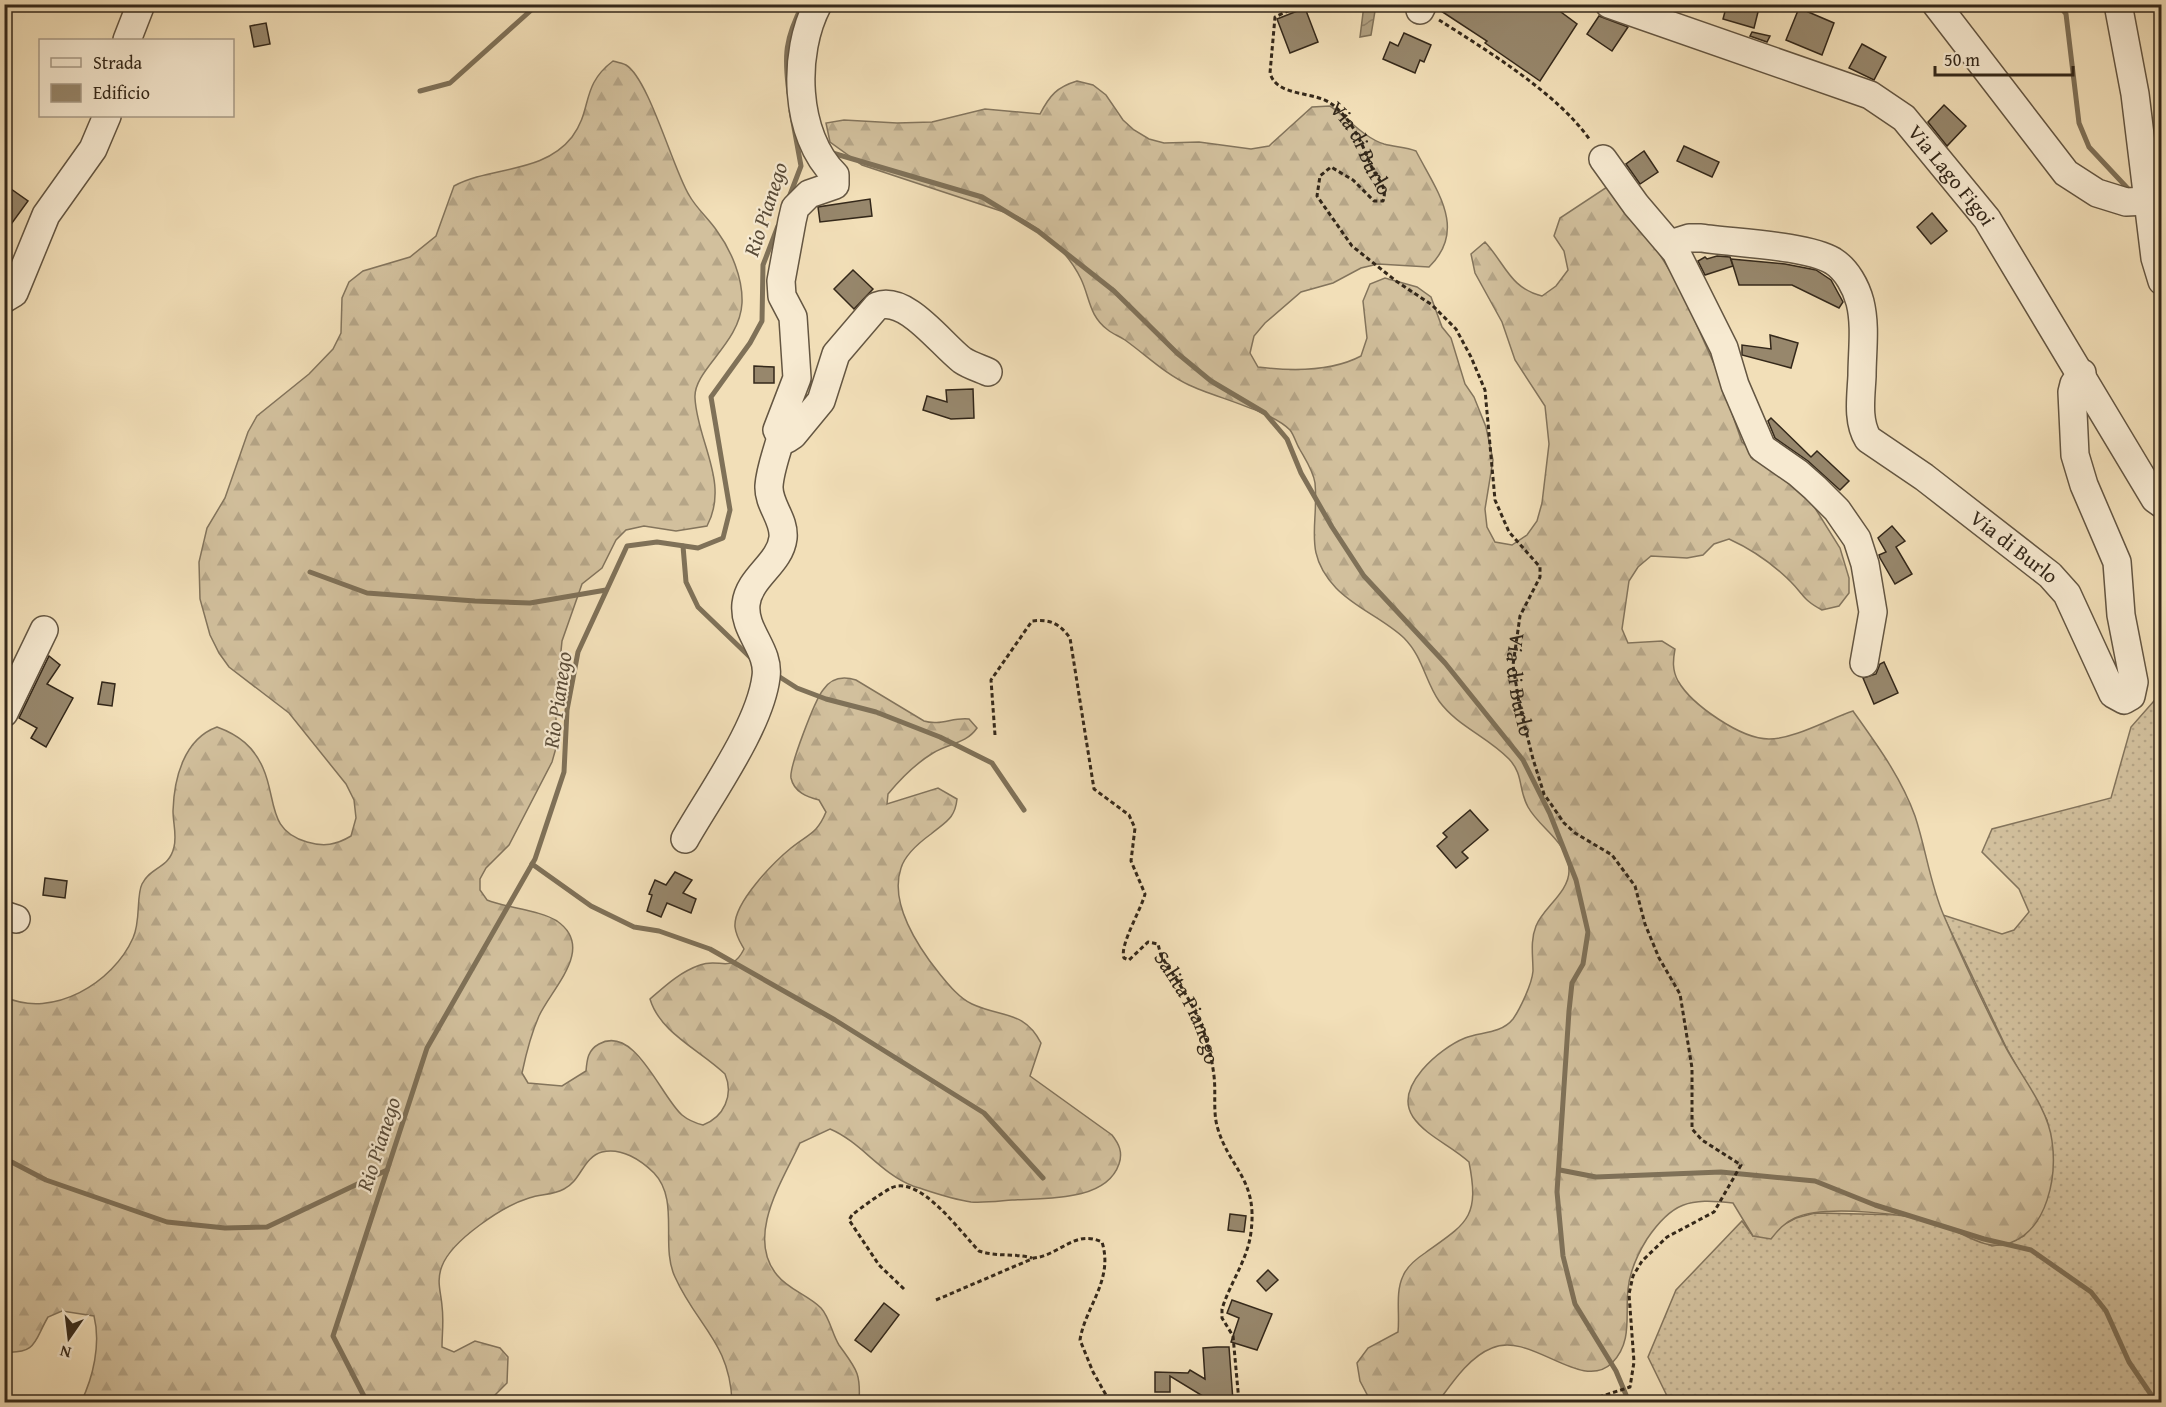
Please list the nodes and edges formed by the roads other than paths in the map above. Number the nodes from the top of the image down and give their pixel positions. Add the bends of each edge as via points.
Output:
1 (818, 4) edge
2 (1609, 4) edge
3 (1936, 4) edge
4 (2118, 4) edge
5 (141, 6) edge
6 (134, 39) edge
7 (106, 117) edge
8 (1603, 159) road end
9 (2148, 201) junction
10 (1670, 244) junction
11 (2162, 282) edge
12 (4, 299) edge
13 (988, 372) dead end
14 (2082, 373) junction
15 (781, 437) junction
16 (2162, 504) edge
17 (44, 630) dead end
18 (1864, 663) dead end
19 (4, 713) edge
20 (685, 839) dead end

1 - 15 street via 801,55 805,107 810,135 820,158 835,175 835,184 809,194 795,208 783,268 782,296 793,317 797,358 792,394 777,430
2 - 14 street, Via Lago Figoi via 1870,95 1904,118 1987,219
3 - 9 street via 2066,173 2097,194 2126,202
4 - 9 street via 2135,94
5 - 6 street
7 - 12 street via 93,149 46,215 14,293
8 - 10 street
9 - 11 street
10 - 14 street, Via di Burlo via 1701,238 1813,253 1844,270 1856,291 1863,319 1860,408 1868,439 1924,477 2050,575 2067,594 2113,694 2124,700 2132,696 2134,688 2121,615 2117,562 2075,455 2072,392
10 - 18 street via 1724,348 1762,448 1815,488 1857,539 1872,594 1873,612
13 - 15 street via 960,358 899,305 885,303 877,306 836,354 821,401 793,435
14 - 16 street, Via Lago Figoi via 2155,499
15 - 20 street via 769,486 784,528 783,541 750,587 746,605 749,626 766,657 766,677 756,712
17 - 19 street

